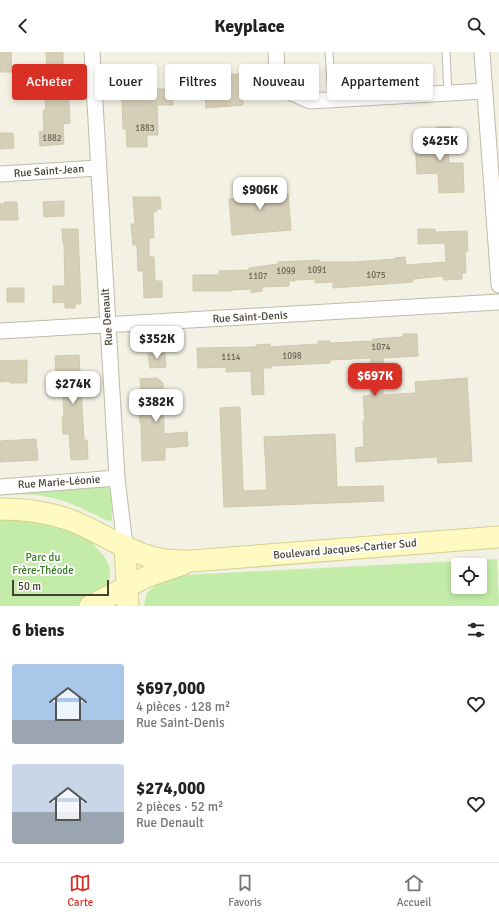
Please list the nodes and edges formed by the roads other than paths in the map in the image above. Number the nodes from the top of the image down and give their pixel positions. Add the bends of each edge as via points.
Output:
1 (92, 52) edge
2 (276, 52) edge
3 (330, 52) edge
4 (446, 52) edge
5 (482, 52) edge
6 (330, 64) edge
7 (484, 91) junction
8 (448, 93) junction
9 (433, 94) edge
10 (332, 100) edge
11 (98, 168) junction
12 (0, 174) edge
13 (499, 284) edge
14 (499, 302) edge
15 (108, 326) junction
16 (0, 331) edge
17 (117, 478) junction
18 (0, 487) edge
19 (0, 509) edge
20 (499, 537) edge
21 (124, 546) junction
22 (191, 562) junction
23 (128, 596) edge
24 (90, 606) edge

1 - 11 street, Rue Denault
2 - 10 street via 277,71 285,90 310,101
3 - 6 lane
4 - 8 lane
5 - 7 street
7 - 8 street
7 - 13 street
8 - 9 street
11 - 12 street, Rue Saint-Jean
11 - 15 street, Rue Denault
14 - 15 street, Rue Saint-Denis
15 - 16 street, Rue Saint-Denis
15 - 17 street, Rue Denault
17 - 18 street, Rue Marie-Léonie
17 - 21 street, Rue Denault
19 - 21 main road via 57,516
20 - 22 main road, Boulevard Jacques-Cartier Sud
21 - 22 main road, Boulevard Jacques-Cartier Sud via 168,561
21 - 23 main road, Rue Denault
22 - 23 main road, Boulevard Jacques-Cartier Sud via 148,576
23 - 24 main road, Boulevard Jacques-Cartier Sud

